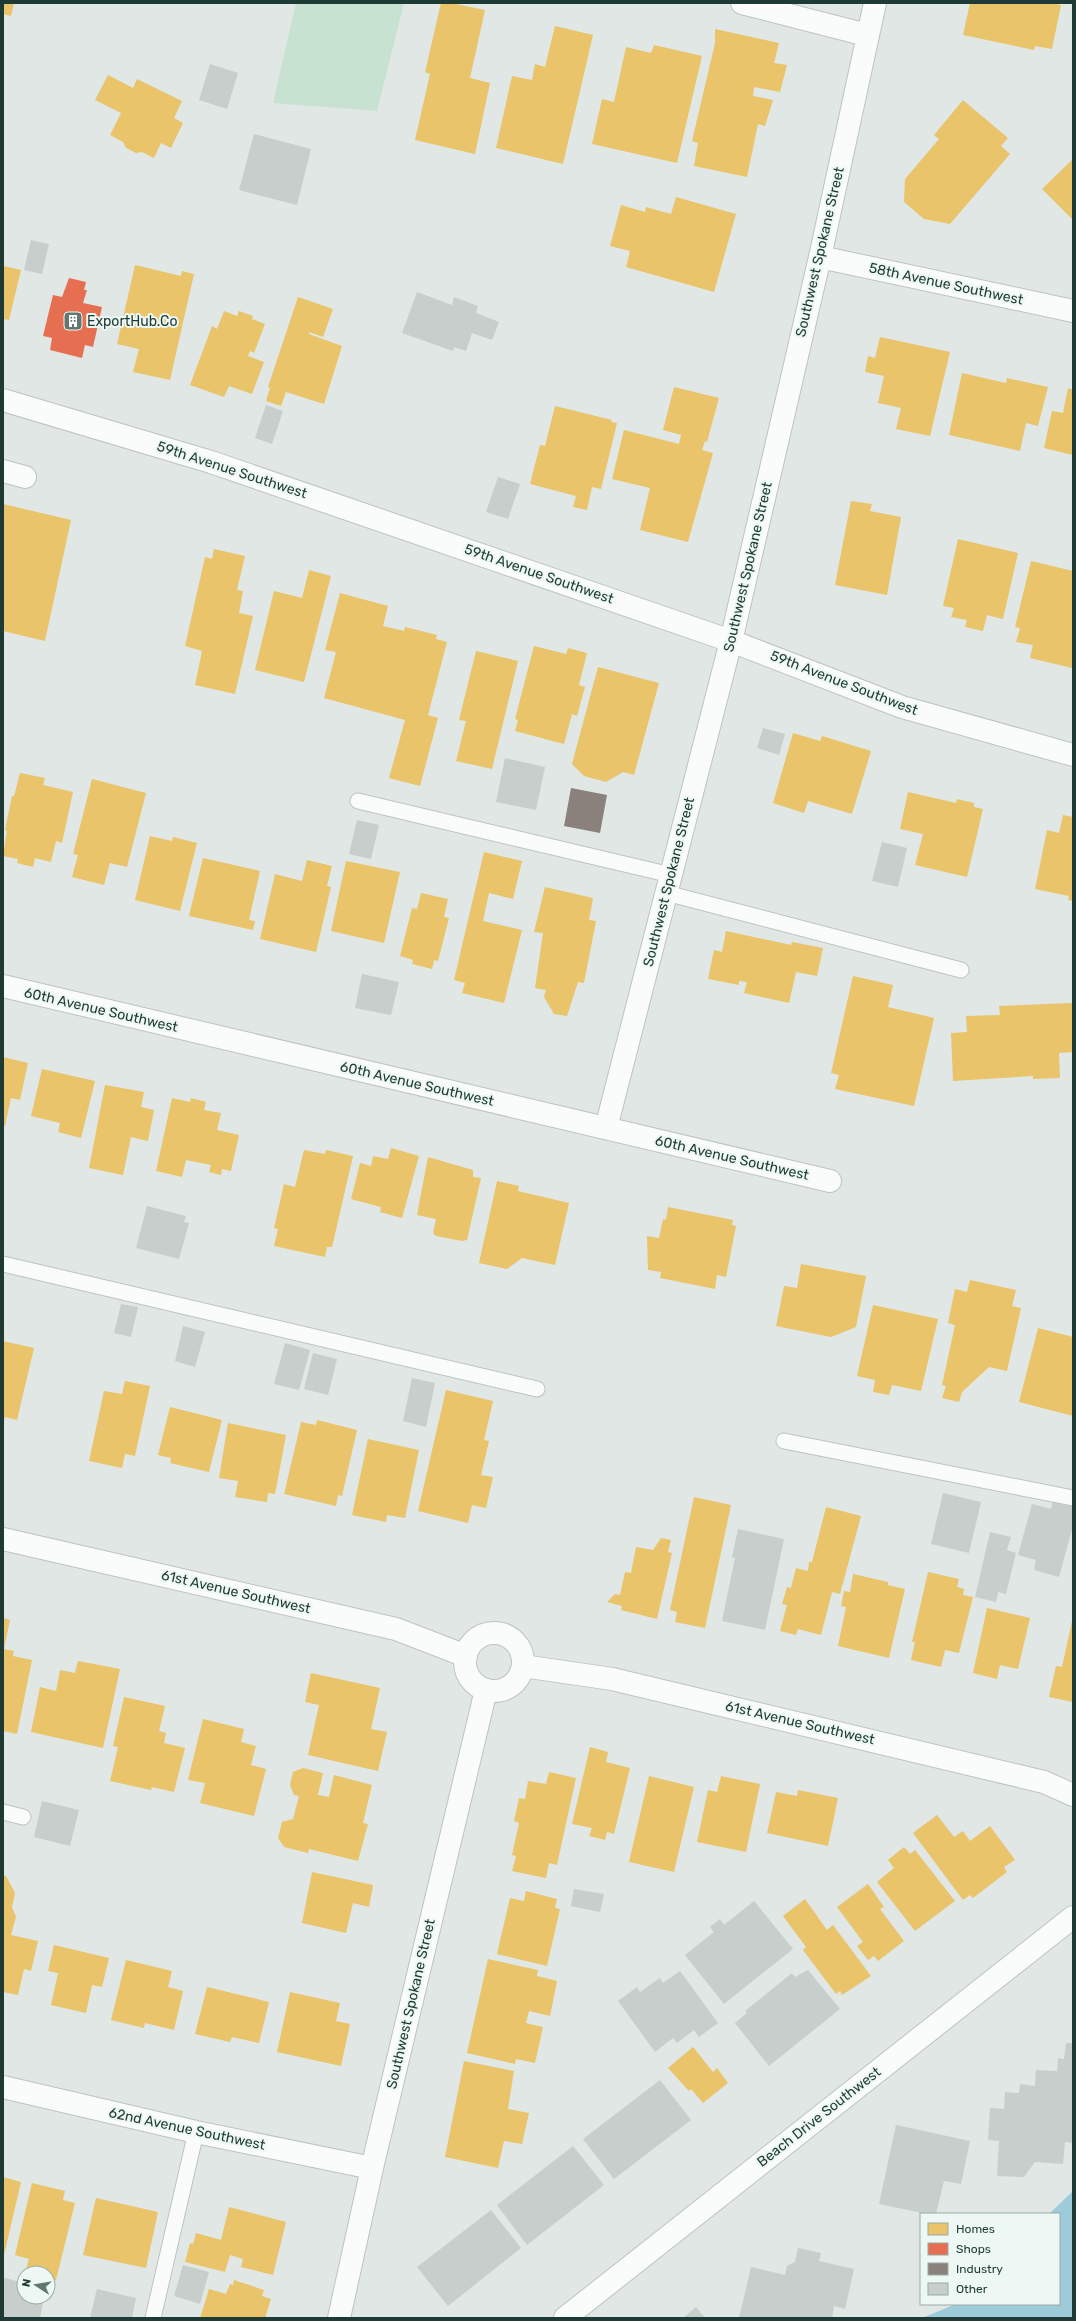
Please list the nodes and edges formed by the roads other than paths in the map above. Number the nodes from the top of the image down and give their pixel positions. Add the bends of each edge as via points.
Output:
1 (742, 3) edge
2 (875, 3) edge
3 (867, 35) junction
4 (820, 257) junction
5 (1073, 311) edge
6 (3, 400) edge
7 (3, 471) edge
8 (25, 477) dead end
9 (731, 641) junction
10 (1073, 755) edge
11 (358, 801) dead end
12 (669, 884) junction
13 (961, 970) dead end
14 (3, 986) edge
15 (606, 1128) junction
16 (830, 1181) dead end
17 (3, 1264) edge
18 (537, 1389) dead end
19 (784, 1441) dead end
20 (1073, 1498) edge
21 (3, 1539) edge
22 (466, 1656) junction
23 (523, 1666) junction
24 (486, 1690) junction
25 (1073, 1795) edge
26 (3, 1812) edge
27 (23, 1817) dead end
28 (1073, 1917) edge
29 (3, 2087) edge
30 (196, 2132) junction
31 (372, 2168) junction
32 (153, 2318) edge
33 (339, 2318) edge
34 (565, 2318) edge

1 - 3 street
2 - 3 street, Southwest Spokane Street
3 - 4 street, Southwest Spokane Street
4 - 5 street, 58th Avenue Southwest
4 - 9 street, Southwest Spokane Street
6 - 9 street, 59th Avenue Southwest via 211,462
7 - 8 street
9 - 10 street, 59th Avenue Southwest via 902,707
9 - 12 street, Southwest Spokane Street
11 - 12 lane
12 - 13 lane
12 - 15 street, Southwest Spokane Street
14 - 15 street, 60th Avenue Southwest
15 - 16 street, 60th Avenue Southwest
17 - 18 lane
19 - 20 lane
21 - 22 street, 61st Avenue Southwest via 396,1629
22 - 23 street via 475,1640 492,1633 501,1634 517,1644 521,1651
22 - 24 street via 465,1665 472,1682
23 - 24 street via 517,1680 509,1687 500,1691
23 - 25 street, 61st Avenue Southwest via 612,1678 1037,1780
24 - 31 street, Southwest Spokane Street
26 - 27 lane
28 - 34 street, Beach Drive Southwest
29 - 30 street, 62nd Avenue Southwest
30 - 31 street, 62nd Avenue Southwest
30 - 32 lane
31 - 33 street, Southwest Spokane Street

